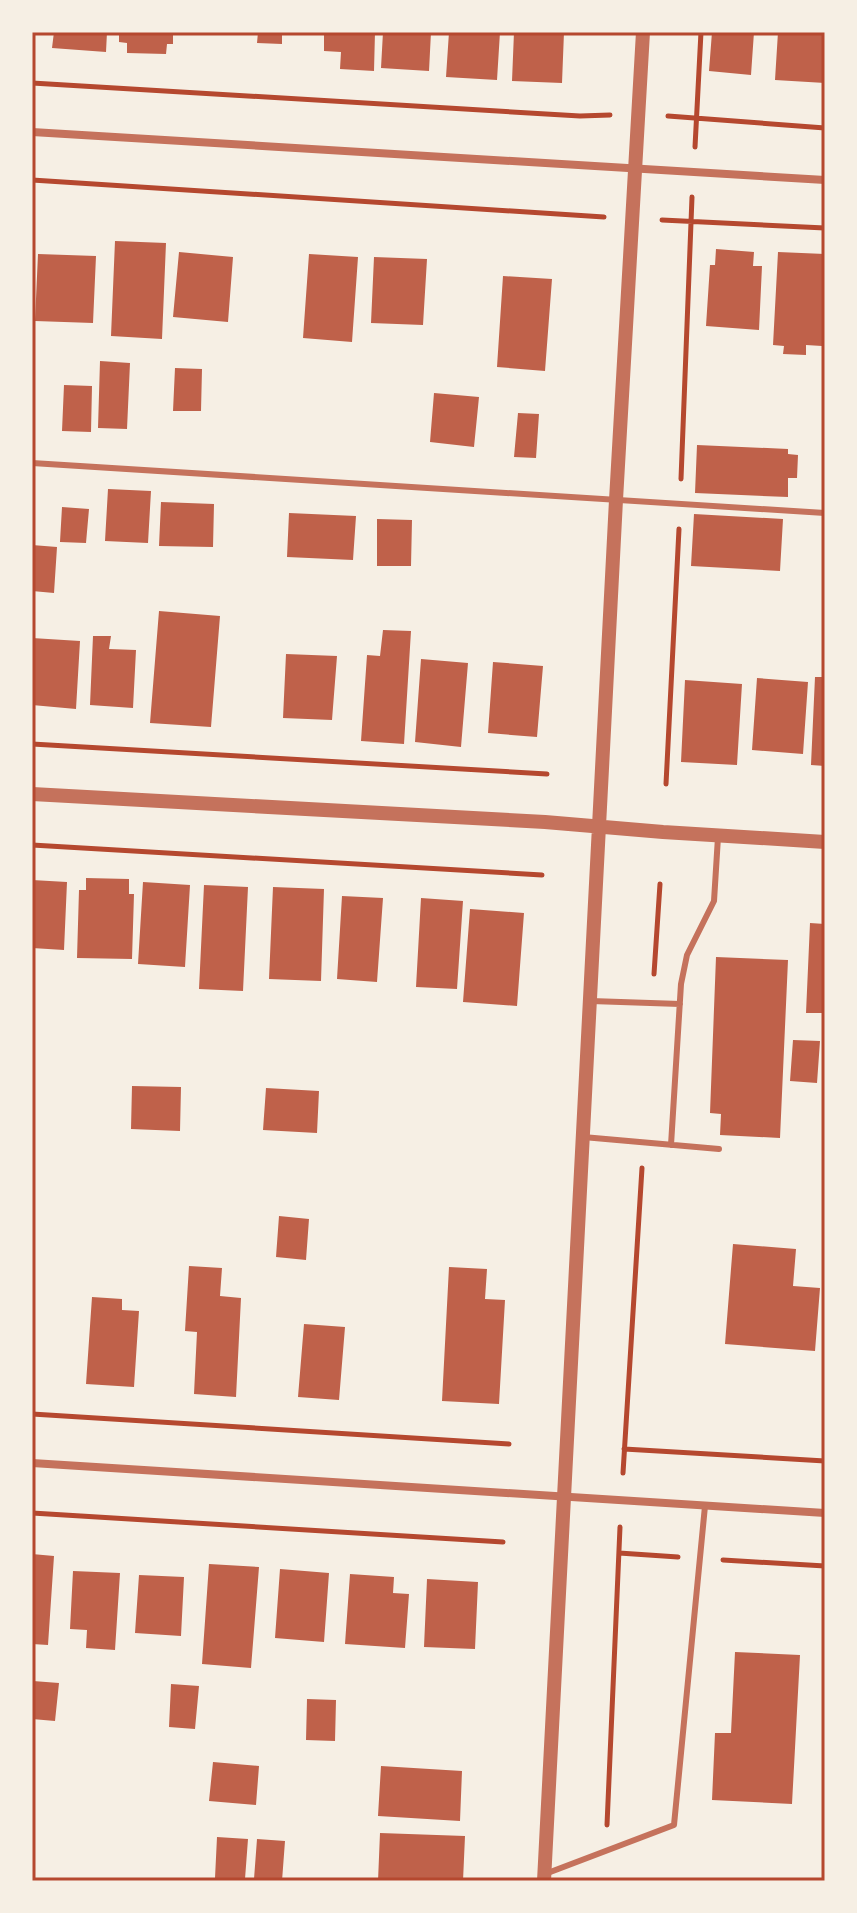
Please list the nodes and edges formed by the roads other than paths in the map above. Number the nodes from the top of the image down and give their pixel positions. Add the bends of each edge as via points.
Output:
1 (643, 32) edge
2 (32, 132) edge
3 (636, 168) junction
4 (825, 180) edge
5 (32, 463) edge
6 (616, 500) junction
7 (825, 513) edge
8 (32, 794) edge
9 (600, 826) junction
10 (718, 835) junction
11 (825, 842) edge
12 (591, 1001) junction
13 (680, 1004) junction
14 (583, 1137) junction
15 (671, 1145) junction
16 (719, 1149) dead end
17 (32, 1463) edge
18 (565, 1496) junction
19 (705, 1506) junction
20 (825, 1513) edge
21 (545, 1877) edge

1 - 3 street
2 - 3 street
3 - 4 street
3 - 6 street
5 - 6 lane
6 - 7 lane
6 - 9 street
8 - 9 street
9 - 10 street
9 - 12 street
10 - 11 street
10 - 13 lane via 714,901 687,955
12 - 13 lane
12 - 14 street
13 - 15 lane
14 - 15 lane
14 - 18 street
15 - 16 lane
17 - 18 street
18 - 19 street
18 - 21 street
19 - 20 street
19 - 21 lane via 674,1825

